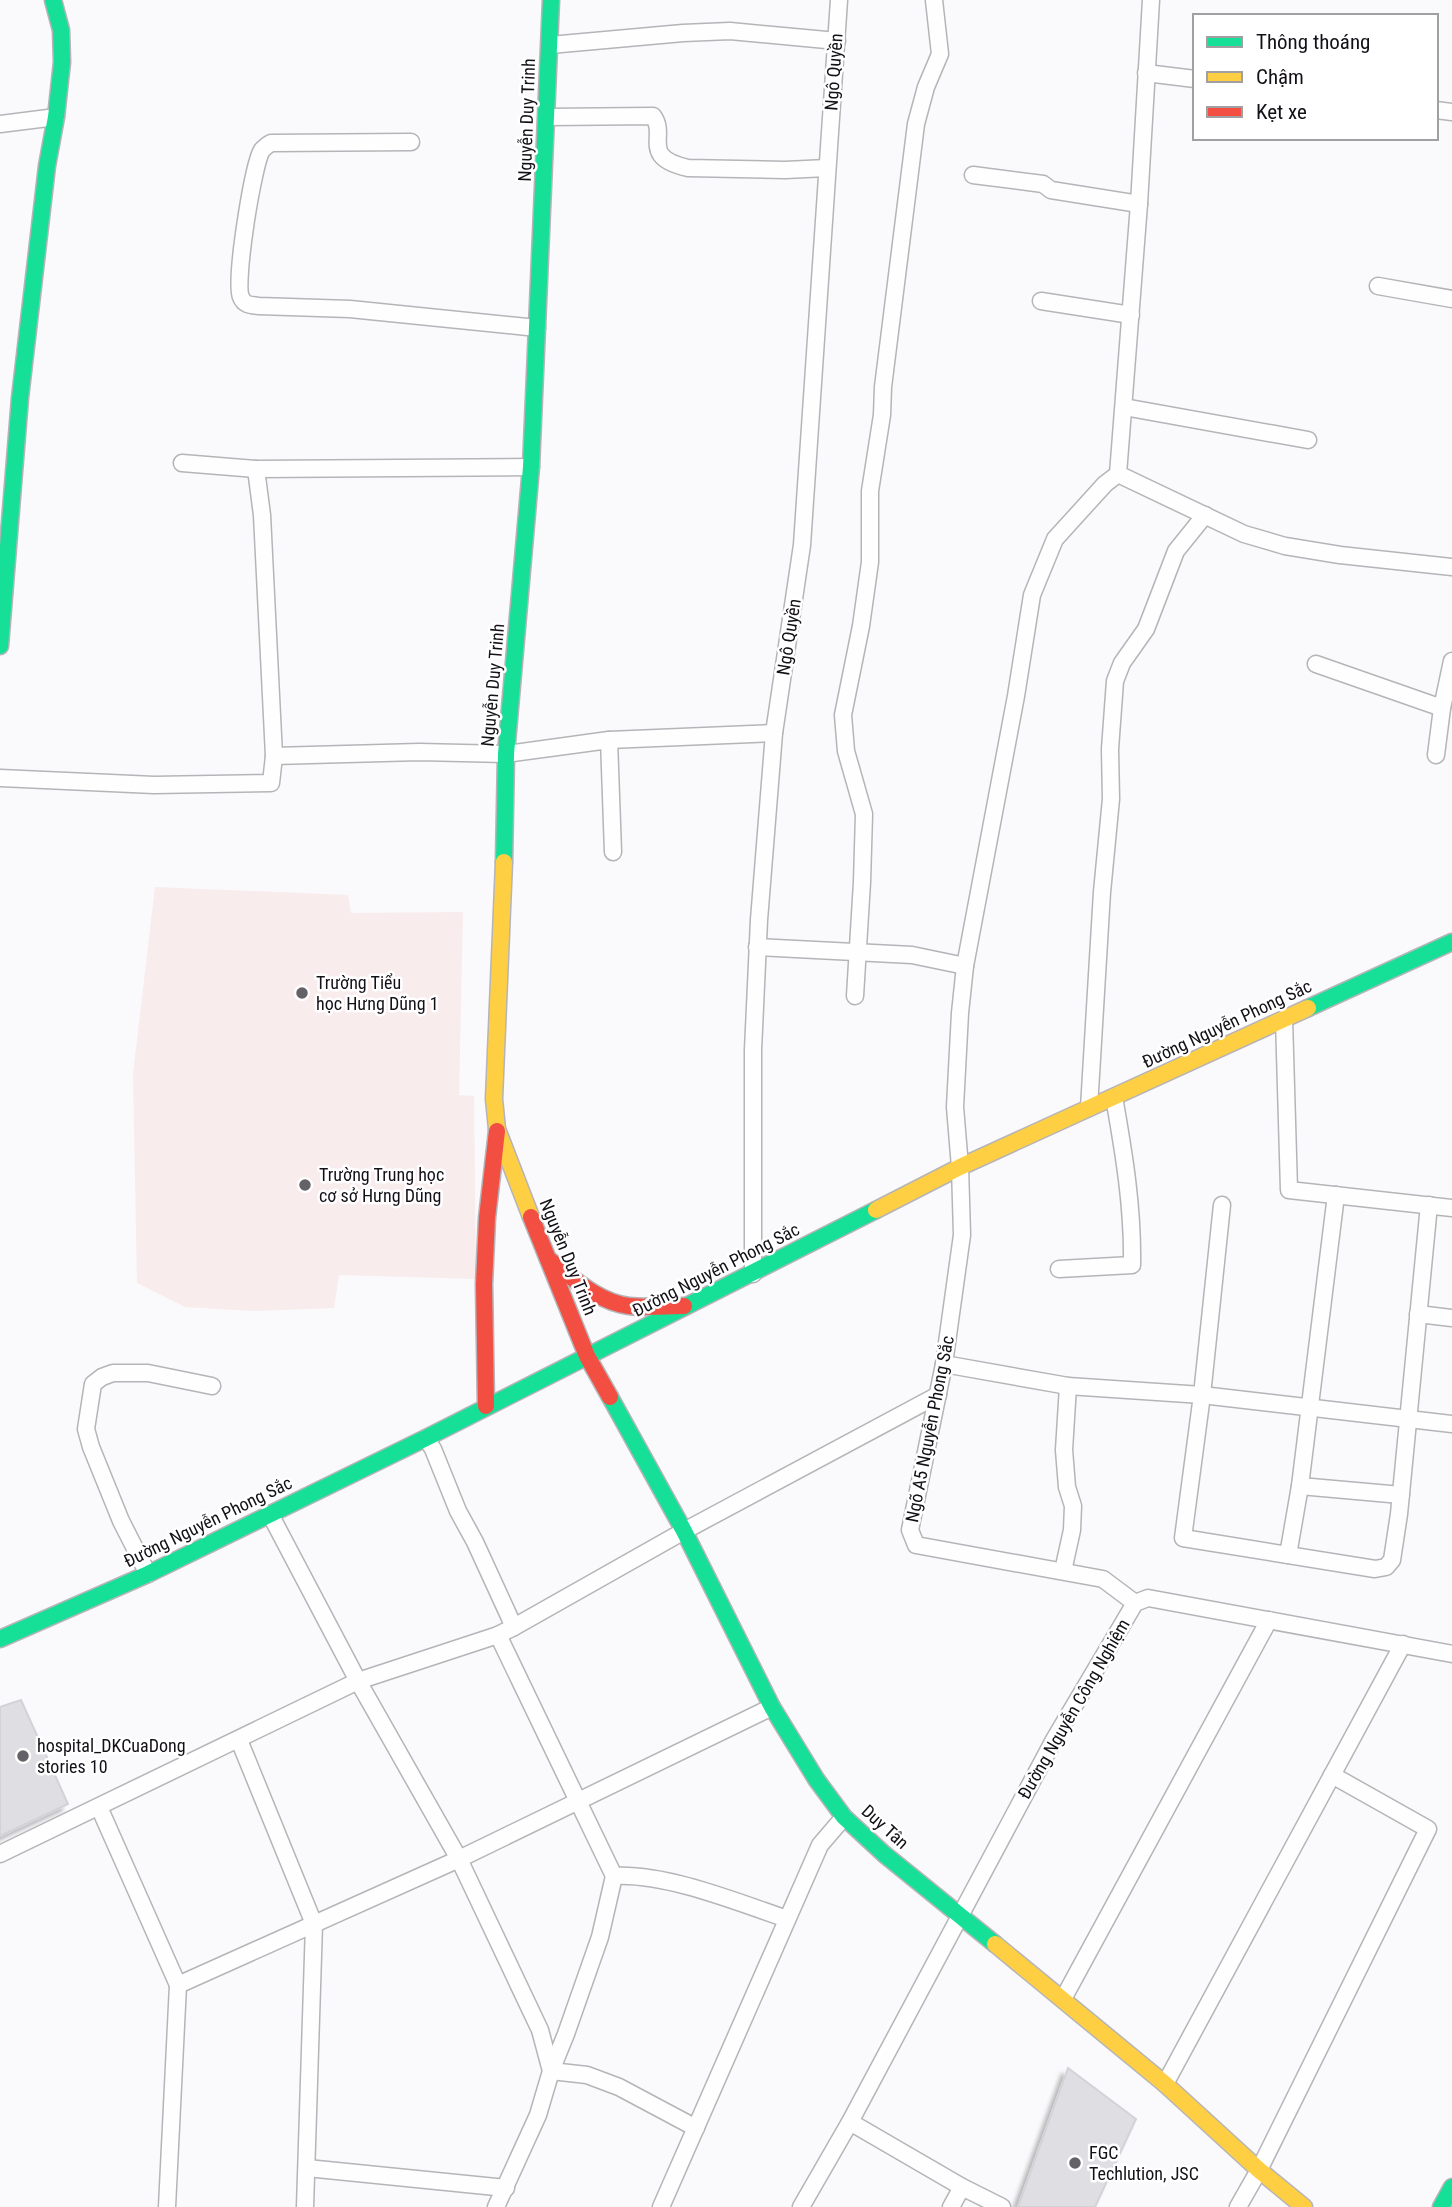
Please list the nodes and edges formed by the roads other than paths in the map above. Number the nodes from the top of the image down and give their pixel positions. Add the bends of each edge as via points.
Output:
1 (53, 0) edge
2 (551, 0) edge
3 (839, 0) edge
4 (934, 0) edge
5 (1151, 0) edge
6 (837, 41) junction
7 (550, 45) junction
8 (1146, 73) junction
9 (1193, 79) edge
10 (57, 117) junction
11 (547, 117) junction
12 (0, 124) edge
13 (411, 142) dead end
14 (827, 169) junction
15 (973, 175) dead end
16 (1139, 204) junction
17 (1378, 286) dead end
18 (1452, 299) edge
19 (1041, 300) dead end
20 (1131, 314) junction
21 (537, 328) junction
22 (1124, 407) junction
23 (1308, 440) dead end
24 (182, 463) dead end
25 (531, 467) junction
26 (257, 468) junction
27 (1118, 474) junction
28 (1205, 515) junction
29 (1452, 567) edge
30 (2, 598) edge
31 (0, 646) edge
32 (1452, 661) edge
33 (1316, 664) dead end
34 (1442, 708) junction
35 (774, 733) junction
36 (609, 740) junction
37 (506, 754) junction
38 (1436, 755) dead end
39 (274, 756) junction
40 (0, 778) edge
41 (613, 852) dead end
42 (1452, 942) edge
43 (757, 947) junction
44 (858, 952) junction
45 (965, 966) junction
46 (855, 996) dead end
47 (1284, 1019) junction
48 (1114, 1097) junction
49 (1089, 1108) junction
50 (497, 1129) junction
51 (960, 1167) junction
52 (1336, 1195) junction
53 (1222, 1205) dead end
54 (1429, 1205) junction
55 (1452, 1208) edge
56 (547, 1258) junction
57 (1059, 1269) dead end
58 (753, 1274) junction
59 (689, 1306) junction
60 (1418, 1314) junction
61 (1452, 1318) edge
62 (587, 1356) junction
63 (944, 1364) junction
64 (212, 1385) dead end
65 (1068, 1386) junction
66 (938, 1395) junction
67 (1202, 1395) junction
68 (486, 1406) junction
69 (1310, 1408) junction
70 (1408, 1419) junction
71 (1452, 1424) edge
72 (426, 1438) junction
73 (1300, 1486) junction
74 (1401, 1495) junction
75 (270, 1514) junction
76 (684, 1531) junction
77 (1288, 1555) junction
78 (1063, 1571) junction
79 (148, 1574) junction
80 (1135, 1603) junction
81 (1269, 1620) junction
82 (514, 1627) junction
83 (498, 1635) junction
84 (0, 1639) edge
85 (1403, 1644) junction
86 (1452, 1654) edge
87 (358, 1681) junction
88 (772, 1707) junction
89 (239, 1740) junction
90 (1332, 1775) junction
91 (577, 1801) junction
92 (99, 1807) junction
93 (844, 1816) junction
94 (0, 1854) edge
95 (460, 1859) junction
96 (614, 1876) junction
97 (959, 1914) junction
98 (788, 1919) junction
99 (314, 1924) junction
100 (178, 1985) junction
101 (1063, 1999) junction
102 (551, 2071) junction
103 (1165, 2084) junction
104 (850, 2122) junction
105 (696, 2128) junction
106 (307, 2168) junction
107 (1259, 2170) junction
108 (962, 2187) junction
109 (1452, 2187) edge
110 (506, 2188) junction
111 (167, 2207) edge
112 (305, 2207) edge
113 (496, 2207) edge
114 (661, 2207) edge
115 (801, 2207) edge
116 (951, 2207) edge
117 (1002, 2207) edge
118 (1238, 2207) edge
119 (1304, 2207) edge
120 (1441, 2207) edge

1 - 10 street via 61,30
2 - 7 street, Nguyễn Duy Trinh
3 - 6 street, Ngô Quyền
4 - 44 street via 940,54 916,124 870,491 870,562 843,715 846,751 864,814
5 - 8 street
6 - 7 street via 730,31
6 - 14 street, Ngô Quyền
7 - 11 street, Nguyễn Duy Trinh
8 - 9 street
8 - 16 street
10 - 12 street
10 - 30 street via 29,316
11 - 14 street via 653,116 659,151 674,165 688,168
11 - 21 street, Nguyễn Duy Trinh
13 - 21 street via 271,143 263,149 241,256 238,290 242,300 248,305 349,309
14 - 35 street, Ngô Quyền via 802,545
15 - 16 street
16 - 20 street
17 - 18 street
19 - 20 street
20 - 22 street
21 - 25 street, Nguyễn Duy Trinh
22 - 23 street
22 - 27 street
24 - 26 street
25 - 26 street
25 - 37 street, Nguyễn Duy Trinh
26 - 39 street
27 - 28 street
27 - 45 street, Ngõ A5 Nguyễn Phong Sắc via 1055,539 1032,595
28 - 29 street via 1285,547
28 - 49 street via 1176,551 1146,629 1115,681
30 - 31 street
32 - 34 street
33 - 34 street
34 - 38 street
35 - 36 street
35 - 43 street, Ngô Quyền
36 - 37 street
36 - 41 street
37 - 39 street
37 - 50 street, Nguyễn Duy Trinh via 494,1099
39 - 40 street via 271,783 154,785
42 - 47 street, Đường Nguyễn Phong Sắc
43 - 44 street
43 - 58 street, Ngô Quyền
44 - 45 street via 912,955
44 - 46 street
45 - 51 street, Ngõ A5 Nguyễn Phong Sắc via 955,1107
47 - 48 street, Đường Nguyễn Phong Sắc
47 - 52 street via 1289,1190
48 - 49 street, Đường Nguyễn Phong Sắc
48 - 57 street via 1133,1223 1132,1265
49 - 51 street, Đường Nguyễn Phong Sắc
50 - 56 street, Nguyễn Duy Trinh
50 - 68 street via 486,1218
51 - 58 street, Đường Nguyễn Phong Sắc
51 - 63 street, Ngõ A5 Nguyễn Phong Sắc via 962,1235
52 - 54 street
52 - 69 street
53 - 67 street
54 - 55 street
54 - 60 street
56 - 59 street via 614,1303
56 - 62 street, Nguyễn Duy Trinh
58 - 59 street, Đường Nguyễn Phong Sắc
59 - 62 street, Đường Nguyễn Phong Sắc
60 - 61 street
60 - 70 street
62 - 68 street, Đường Nguyễn Phong Sắc
62 - 76 street, Duy Tân
63 - 65 street
63 - 66 street, Ngõ A5 Nguyễn Phong Sắc
64 - 79 street via 148,1373 113,1373 93,1384 86,1429 90,1447
65 - 67 street
65 - 78 street via 1064,1450 1073,1506
66 - 76 street
66 - 78 street, Ngõ A5 Nguyễn Phong Sắc via 910,1530 916,1545
67 - 69 street
67 - 77 street via 1184,1538
68 - 72 street, Đường Nguyễn Phong Sắc
69 - 70 street
69 - 73 street
70 - 71 street
70 - 74 street
72 - 75 street, Đường Nguyễn Phong Sắc
72 - 82 street
73 - 74 street
73 - 77 street
74 - 77 street via 1392,1560 1387,1567
75 - 79 street, Đường Nguyễn Phong Sắc
75 - 87 street
76 - 82 street
76 - 88 street, Duy Tân
78 - 80 street, Ngõ A5 Nguyễn Phong Sắc via 1103,1579
79 - 84 street, Đường Nguyễn Phong Sắc
80 - 81 street, Đường Nguyễn Công Nghiệm via 1148,1598
80 - 97 street, Đường Nguyễn Công Nghiệm
81 - 85 street, Đường Nguyễn Công Nghiệm
81 - 101 street
82 - 83 street
83 - 87 street
83 - 91 street
85 - 86 street, Đường Nguyễn Công Nghiệm
85 - 90 street
87 - 89 street
87 - 95 street
88 - 91 street
88 - 93 street, Duy Tân via 816,1780
89 - 92 street
89 - 99 street
90 - 103 street
90 - 107 street via 1428,1829
91 - 95 street
91 - 96 street
92 - 94 street
92 - 100 street
93 - 97 street, Duy Tân
93 - 98 street via 820,1845
95 - 99 street
95 - 102 street via 540,2030
96 - 98 street via 665,1881
96 - 102 street via 600,1937
97 - 101 street, Duy Tân
97 - 104 street, Đường Nguyễn Công Nghiệm
98 - 105 street
99 - 100 street
99 - 106 street
100 - 111 street
101 - 103 street, Duy Tân
102 - 105 street via 587,2075 619,2087
102 - 110 street via 538,2115
103 - 107 street, Duy Tân
104 - 108 street
104 - 115 street, Đường Nguyễn Công Nghiệm
105 - 114 street
106 - 110 street
106 - 112 street
107 - 118 street
107 - 119 street, Duy Tân
108 - 116 street
108 - 117 street
109 - 120 street
110 - 113 street

